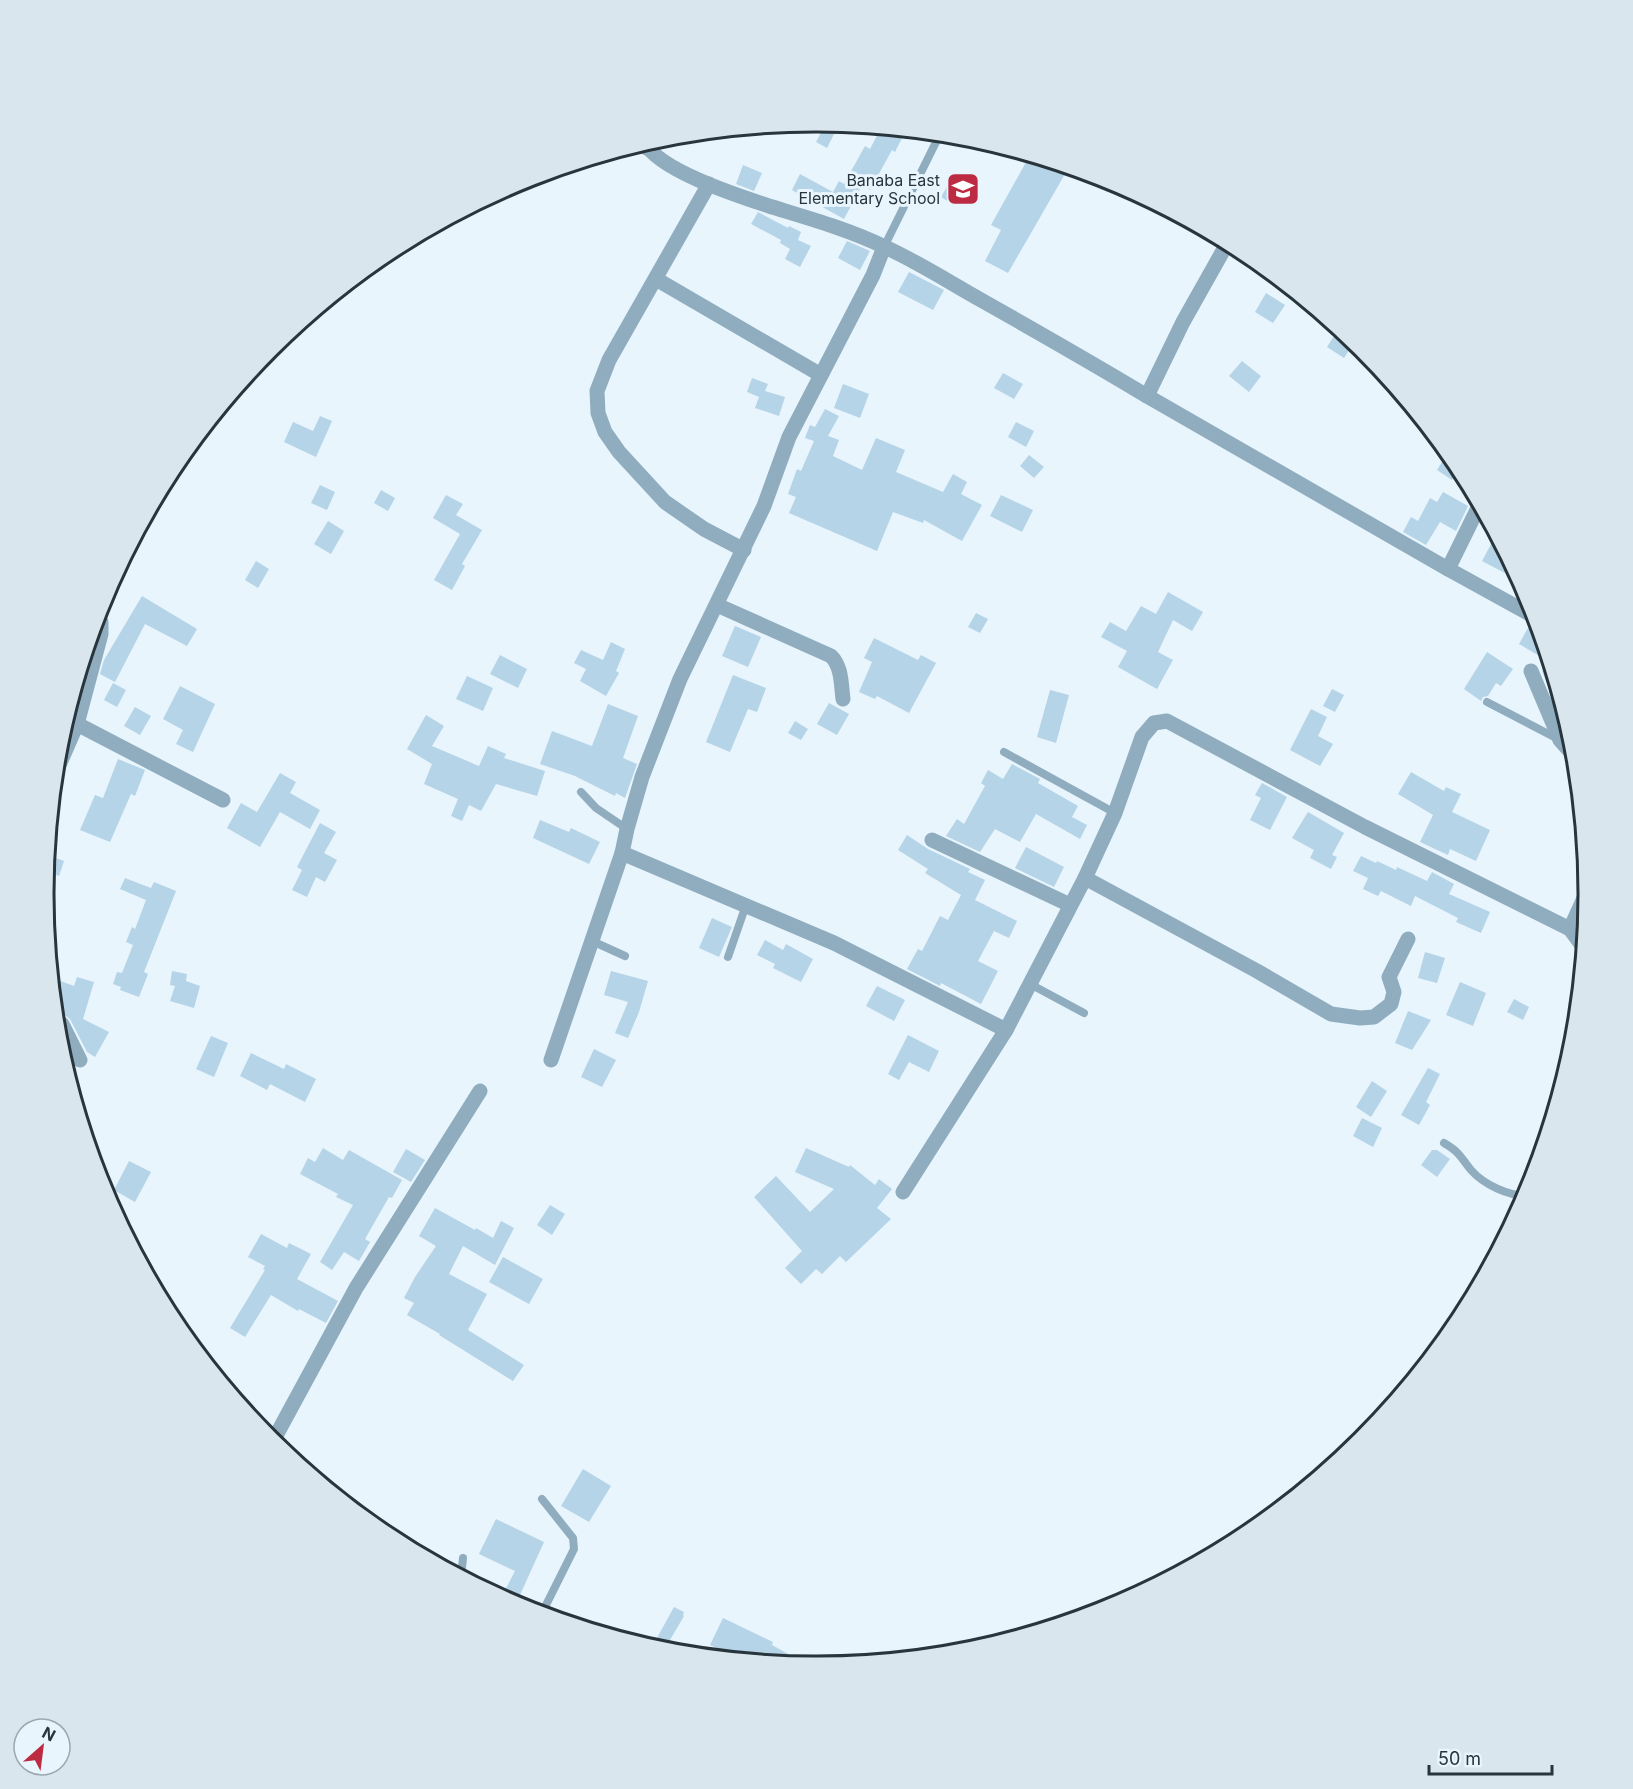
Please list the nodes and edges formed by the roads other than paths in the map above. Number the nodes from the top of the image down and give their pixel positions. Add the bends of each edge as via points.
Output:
1 (936, 142) edge
2 (652, 151) edge
3 (647, 152) edge
4 (655, 155) junction
5 (709, 184) junction
6 (884, 247) junction
7 (1223, 250) edge
8 (656, 279) junction
9 (821, 375) junction
10 (1147, 396) junction
11 (1476, 512) edge
12 (744, 550) junction
13 (1448, 569) junction
14 (717, 604) junction
15 (1524, 611) edge
16 (101, 631) edge
17 (1532, 671) dead end
18 (843, 699) dead end
19 (1487, 702) dead end
20 (77, 724) junction
21 (71, 738) edge
22 (1560, 740) junction
23 (1564, 744) edge
24 (1004, 752) dead end
25 (581, 792) dead end
26 (224, 800) dead end
27 (1114, 813) junction
28 (627, 829) junction
29 (932, 840) dead end
30 (622, 853) junction
31 (1085, 878) junction
32 (746, 905) junction
33 (1070, 905) junction
34 (1578, 911) edge
35 (1570, 929) junction
36 (1408, 939) dead end
37 (1577, 939) edge
38 (592, 941) junction
39 (626, 956) dead end
40 (728, 957) dead end
41 (1030, 984) junction
42 (1084, 1012) dead end
43 (1006, 1030) junction
44 (68, 1036) edge
45 (80, 1060) dead end
46 (551, 1060) dead end
47 (480, 1091) dead end
48 (1444, 1143) dead end
49 (903, 1192) dead end
50 (1517, 1196) edge
51 (277, 1434) edge
52 (542, 1499) dead end
53 (463, 1558) dead end
54 (462, 1569) edge
55 (545, 1607) edge

1 - 6 lane
2 - 4 street
3 - 4 lane
4 - 5 street
5 - 6 street
5 - 8 street
6 - 9 street
6 - 10 street
7 - 10 street
8 - 9 street
8 - 12 street via 601,377 598,413 619,452 665,502
9 - 12 street via 789,437
10 - 13 street
11 - 13 street
12 - 14 street
13 - 15 street
14 - 18 street via 831,656 839,668
14 - 28 street via 673,696
16 - 20 street
17 - 22 street
19 - 22 lane
20 - 21 street
20 - 26 street
22 - 23 street
24 - 27 lane
25 - 28 lane via 596,808
27 - 31 street
27 - 35 street via 1142,737 1154,723 1167,721 1365,827
28 - 30 street
29 - 33 street
30 - 32 street
30 - 38 street
31 - 33 street
31 - 36 street via 1331,1014 1374,1017 1391,1004 1394,992 1389,977
32 - 40 lane
32 - 43 street via 834,943
33 - 41 street
34 - 35 street
35 - 37 street
38 - 39 lane
38 - 46 street
41 - 42 lane
41 - 43 street
43 - 49 street
44 - 45 street
47 - 51 street via 356,1288
48 - 50 lane via 1459,1152 1478,1177
52 - 55 lane via 573,1538 574,1549
53 - 54 lane

